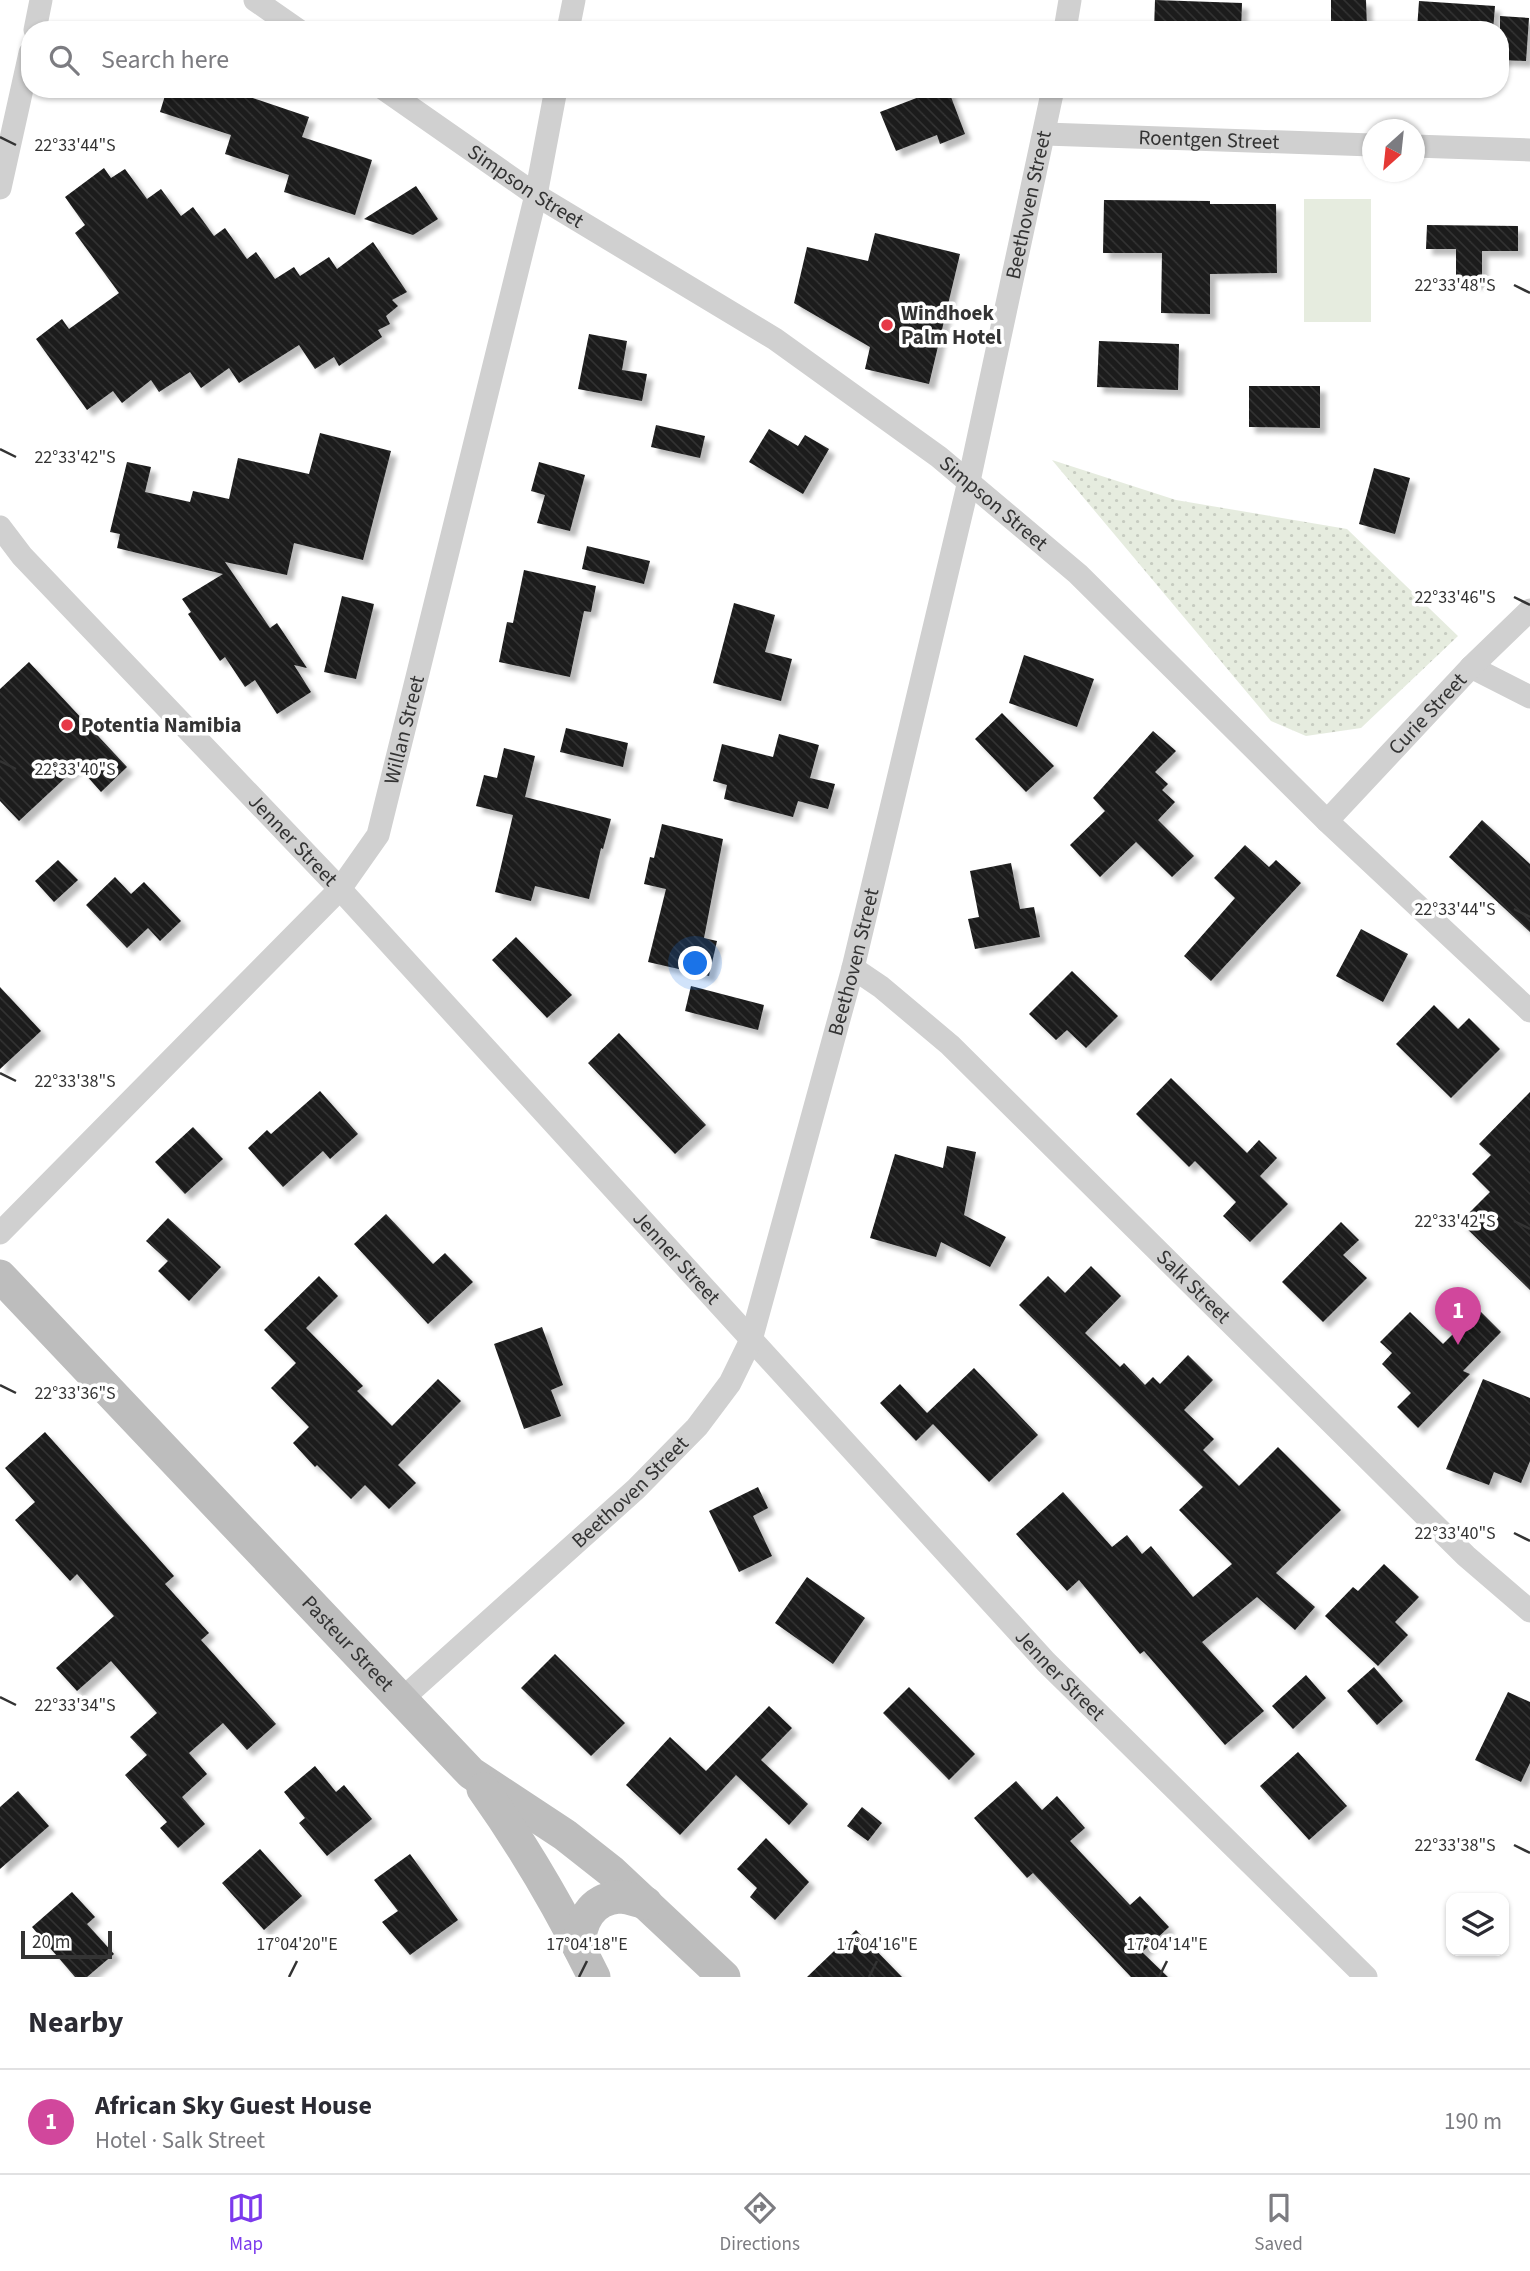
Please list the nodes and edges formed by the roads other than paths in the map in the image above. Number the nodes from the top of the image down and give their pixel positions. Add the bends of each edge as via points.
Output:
1 (41, 0) edge
2 (255, 0) edge
3 (573, 0) edge
4 (1070, 0) edge
5 (37, 21) edge
6 (285, 21) edge
7 (570, 21) edge
8 (1066, 21) edge
9 (21, 93) edge
10 (397, 98) edge
11 (554, 98) edge
12 (1051, 98) edge
13 (1045, 134) junction
14 (1362, 145) edge
15 (1425, 146) edge
16 (1530, 150) edge
17 (0, 188) edge
18 (536, 195) junction
19 (969, 481) junction
20 (0, 527) edge
21 (1530, 610) edge
22 (1471, 667) junction
23 (1530, 697) edge
24 (1327, 821) junction
25 (340, 889) junction
26 (853, 968) junction
27 (1530, 1011) edge
28 (0, 1233) edge
29 (0, 1276) edge
30 (751, 1340) junction
31 (1530, 1611) edge
32 (402, 1699) junction
33 (471, 1773) junction
34 (646, 1903) junction
35 (579, 1948) junction
36 (594, 1977) edge
37 (724, 1977) edge
38 (1366, 1977) edge

1 - 5 street
2 - 6 street
3 - 7 street
4 - 8 street
9 - 17 street
10 - 18 street, Simpson Street
11 - 18 street, Willan Street
12 - 13 street, Beethoven Street
13 - 14 street, Roentgen Street
13 - 19 street, Beethoven Street
15 - 16 street
18 - 19 street, Simpson Street via 775,339
18 - 25 street, Willan Street via 378,835
19 - 24 street, Simpson Street via 1078,574
19 - 26 street, Beethoven Street
20 - 25 street, Jenner Street via 22,556
21 - 22 street, Curie Street
22 - 23 street
22 - 24 street, Curie Street
24 - 27 street, Simpson Street
25 - 28 street, Willan Street
25 - 30 street, Jenner Street
26 - 30 street, Beethoven Street
26 - 31 street, Salk Street via 950,1045 1466,1556
29 - 32 main road, Pasteur Street
30 - 32 street, Beethoven Street via 730,1382 697,1427 636,1489
30 - 38 street, Jenner Street via 1046,1662
32 - 33 main road, Pasteur Street
33 - 34 main road, Pasteur Street via 565,1835
33 - 35 main road via 508,1825
34 - 35 main road via 620,1897 600,1902 587,1913
34 - 37 main road, Pasteur Street
35 - 36 main road

